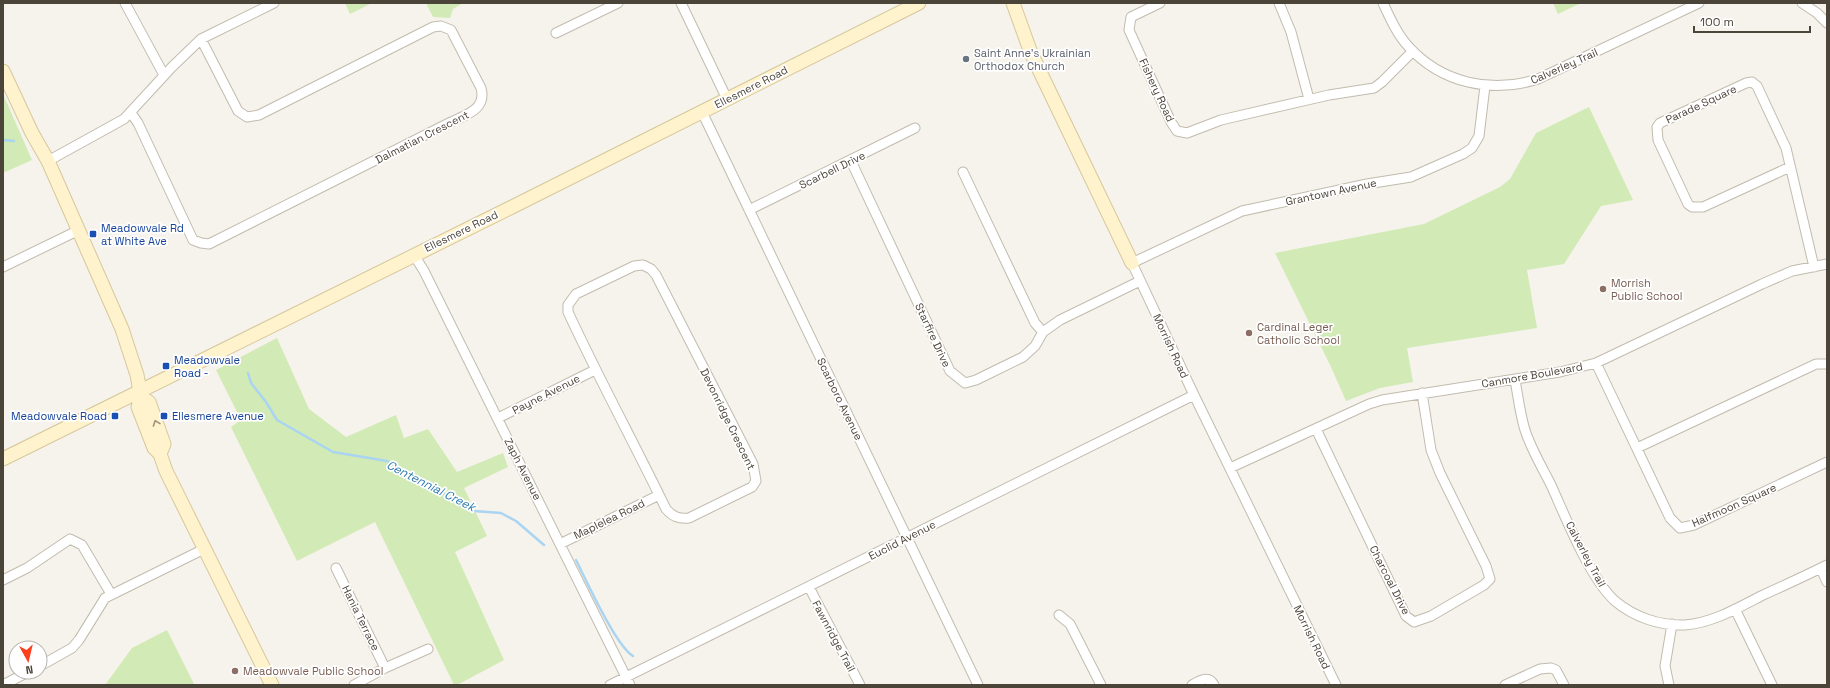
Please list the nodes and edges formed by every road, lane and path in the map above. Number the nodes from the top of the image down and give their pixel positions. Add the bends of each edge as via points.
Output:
1 (125, 3) edge
2 (274, 3) edge
3 (618, 3) edge
4 (682, 3) edge
5 (919, 3) edge
6 (1013, 3) edge
7 (1160, 3) edge
8 (1279, 3) edge
9 (1383, 3) edge
10 (1699, 3) edge
11 (1802, 3) edge
12 (1827, 22) edge
13 (556, 33) dead end
14 (201, 39) junction
15 (1413, 51) junction
16 (3, 70) edge
17 (164, 75) junction
18 (1485, 86) junction
19 (727, 99) junction
20 (1309, 99) junction
21 (702, 112) junction
22 (132, 113) junction
23 (915, 128) dead end
24 (48, 161) junction
25 (850, 161) junction
26 (1790, 167) junction
27 (963, 172) dead end
28 (749, 210) junction
29 (79, 230) junction
30 (414, 255) junction
31 (1132, 263) junction
32 (1827, 264) edge
33 (1814, 266) junction
34 (3, 267) edge
35 (1140, 281) junction
36 (1044, 332) junction
37 (1596, 363) junction
38 (1827, 364) edge
39 (595, 370) junction
40 (1515, 380) junction
41 (1422, 393) junction
42 (140, 394) junction
43 (1194, 395) junction
44 (498, 418) junction
45 (1316, 429) junction
46 (1638, 448) junction
47 (3, 459) edge
48 (1827, 462) edge
49 (1230, 468) junction
50 (659, 495) junction
51 (907, 538) junction
52 (560, 544) junction
53 (204, 549) junction
54 (1824, 567) edge
55 (336, 568) dead end
56 (3, 580) edge
57 (1827, 582) edge
58 (809, 587) junction
59 (111, 594) junction
60 (1735, 609) junction
61 (1059, 615) dead end
62 (1672, 624) junction
63 (428, 648) dead end
64 (48, 662) edge
65 (385, 668) junction
66 (628, 681) edge
67 (272, 685) edge
68 (354, 685) edge
69 (610, 685) edge
70 (860, 685) edge
71 (978, 685) edge
72 (1101, 685) edge
73 (1192, 685) edge
74 (1214, 685) edge
75 (1336, 685) edge
76 (1505, 685) edge
77 (1564, 685) edge
78 (1669, 685) edge
79 (1772, 685) edge

1 - 17 street
2 - 14 street
3 - 13 street
4 - 19 street
5 - 19 main road, Ellesmere Road
6 - 31 main road, Morrish Road via 1031,53
7 - 20 street, Fishery Road via 1131,18 1130,30 1177,131 1187,133 1221,120
8 - 20 street via 1291,32
9 - 15 street, Calverley Trail via 1402,38
10 - 18 street, Calverley Trail via 1538,79 1510,86
11 - 12 street
14 - 17 street
14 - 22 street, Dalmatian Crescent via 238,111 247,117 258,115 438,26 451,30 481,88 482,102 476,109 209,244 193,240
15 - 18 street, Calverley Trail via 1426,62 1456,79
15 - 20 street, Fishery Road via 1374,88
16 - 24 main road
17 - 22 street
18 - 31 street, Grantown Avenue via 1479,136 1472,148 1463,154 1411,177 1242,211
19 - 21 main road, Ellesmere Road
21 - 28 street, Scarboro Avenue
21 - 30 main road, Ellesmere Road
22 - 24 street via 124,120
23 - 25 street, Scarbell Drive
24 - 29 main road
25 - 28 street, Scarbell Drive
25 - 36 street, Starfire Drive via 950,371 965,383 976,380 1023,357 1035,346
26 - 26 street, Parade Square via 1782,139 1757,86 1752,82 1657,126 1658,140 1688,204 1692,207 1703,207
26 - 33 street, Parade Square
27 - 36 street via 1035,323
28 - 51 street, Scarboro Avenue
29 - 34 street
29 - 42 main road via 122,329 137,375
30 - 42 main road, Ellesmere Road
30 - 44 street, Zaph Avenue
31 - 35 street, Morrish Road
32 - 33 street, Canmore Boulevard
33 - 37 street, Canmore Boulevard via 1792,271 1762,284
35 - 36 street, Starfire Drive via 1060,320
35 - 43 street, Morrish Road
37 - 40 street, Canmore Boulevard
37 - 46 street, Halfmoon Square
38 - 46 street via 1816,364
39 - 44 street, Payne Avenue
39 - 50 street, Devonridge Crescent
39 - 50 street, Devonridge Crescent via 568,312 571,299 576,294 634,266 643,265 651,269 753,464 756,481 752,487 689,518 682,519 670,514
40 - 41 street, Canmore Boulevard
40 - 62 street, Calverley Trail via 1526,432 1593,572 1610,596 1630,612 1656,622
41 - 45 street, Canmore Boulevard via 1369,404
41 - 45 street, Charcoal Drive via 1431,450 1490,579 1431,616 1414,622 1406,616
42 - 47 main road, Ellesmere Road
42 - 53 main road via 138,407 154,448 160,454
43 - 49 street, Morrish Road
43 - 51 street, Euclid Avenue
44 - 52 street, Zaph Avenue
45 - 49 street, Canmore Boulevard
46 - 48 street, Halfmoon Square via 1670,518 1680,528 1694,525
49 - 75 street, Morrish Road
50 - 52 street, Maplelea Road
51 - 58 street, Euclid Avenue
51 - 71 street, Scarboro Avenue
52 - 66 street, Zaph Avenue
53 - 59 street
53 - 67 main road
54 - 57 street
54 - 60 street, Calverley Trail
55 - 65 street, Hania Terrace
56 - 59 street via 70,540 82,545
58 - 66 street, Euclid Avenue
58 - 70 street, Fawnridge Trail
59 - 64 street via 105,598 80,640 72,648
60 - 62 street, Calverley Trail via 1698,623
60 - 79 street
61 - 72 street via 1070,624
62 - 78 street via 1665,668
63 - 65 street
65 - 68 street
66 - 69 street, Euclid Avenue
73 - 74 street via 1203,679 1208,679
76 - 77 street via 1545,668 1556,670

